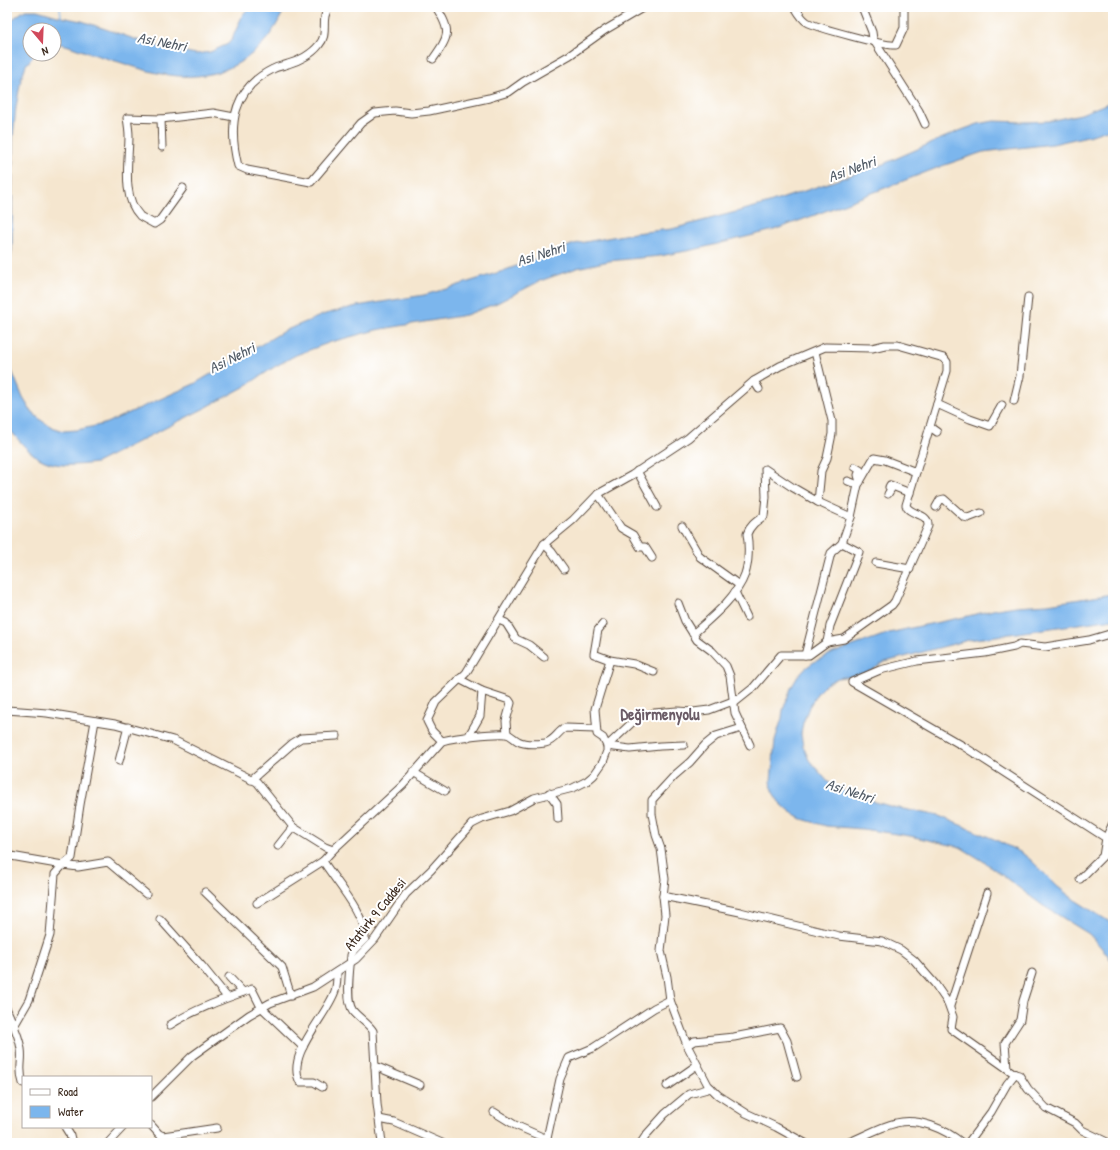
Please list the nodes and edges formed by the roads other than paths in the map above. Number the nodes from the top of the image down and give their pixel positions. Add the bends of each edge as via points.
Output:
1 (328, 7) edge
2 (436, 7) edge
3 (644, 7) edge
4 (795, 7) edge
5 (862, 7) edge
6 (904, 8) edge
7 (875, 42) junction
8 (432, 59) dead end
9 (234, 117) junction
10 (162, 119) junction
11 (925, 124) dead end
12 (162, 147) dead end
13 (183, 188) dead end
14 (1028, 297) dead end
15 (815, 352) junction
16 (754, 381) junction
17 (759, 389) dead end
18 (1014, 401) dead end
19 (938, 404) junction
20 (1002, 406) dead end
21 (930, 427) junction
22 (937, 432) dead end
23 (855, 467) dead end
24 (637, 471) junction
25 (916, 472) junction
26 (848, 481) dead end
27 (859, 483) junction
28 (910, 493) junction
29 (598, 494) junction
30 (888, 494) dead end
31 (818, 502) junction
32 (657, 507) dead end
33 (936, 507) dead end
34 (981, 513) dead end
35 (851, 516) junction
36 (682, 526) dead end
37 (842, 543) junction
38 (544, 544) junction
39 (652, 558) dead end
40 (876, 563) dead end
41 (564, 569) dead end
42 (910, 569) junction
43 (739, 585) junction
44 (735, 592) junction
45 (678, 603) dead end
46 (747, 617) dead end
47 (499, 620) junction
48 (603, 624) dead end
49 (1113, 633) edge
50 (693, 634) junction
51 (828, 642) junction
52 (805, 655) junction
53 (544, 657) dead end
54 (610, 660) junction
55 (654, 672) dead end
56 (459, 679) junction
57 (482, 691) junction
58 (733, 702) junction
59 (7, 710) edge
60 (95, 721) junction
61 (128, 728) junction
62 (742, 728) junction
63 (596, 729) junction
64 (507, 734) junction
65 (337, 736) dead end
66 (468, 737) junction
67 (442, 741) junction
68 (750, 744) dead end
69 (684, 745) dead end
70 (607, 746) junction
71 (119, 761) dead end
72 (413, 772) junction
73 (251, 780) junction
74 (444, 791) dead end
75 (549, 793) junction
76 (558, 819) dead end
77 (1113, 823) edge
78 (293, 827) junction
79 (1106, 838) junction
80 (278, 846) dead end
81 (1110, 849) edge
82 (333, 850) junction
83 (7, 856) edge
84 (323, 861) junction
85 (63, 865) junction
86 (1080, 878) dead end
87 (205, 892) dead end
88 (987, 892) dead end
89 (146, 894) dead end
90 (663, 896) junction
91 (257, 903) dead end
92 (160, 919) dead end
93 (351, 963) junction
94 (337, 972) junction
95 (1032, 973) dead end
96 (229, 977) dead end
97 (243, 992) junction
98 (291, 996) junction
99 (228, 997) junction
100 (670, 1000) junction
101 (950, 1006) junction
102 (262, 1007) junction
103 (7, 1010) edge
104 (170, 1025) dead end
105 (14, 1026) junction
106 (687, 1045) junction
107 (303, 1047) junction
108 (696, 1065) junction
109 (375, 1066) junction
110 (1007, 1068) junction
111 (1015, 1074) junction
112 (797, 1077) dead end
113 (22, 1078) edge
114 (420, 1085) dead end
115 (667, 1086) dead end
116 (322, 1087) dead end
117 (711, 1088) junction
118 (152, 1096) edge
119 (494, 1112) dead end
120 (379, 1119) junction
121 (152, 1126) edge
122 (66, 1128) edge
123 (121, 1128) edge
124 (217, 1128) dead end
125 (546, 1141) edge
126 (72, 1143) edge
127 (108, 1143) edge
128 (382, 1143) edge
129 (442, 1143) edge
130 (641, 1143) edge
131 (805, 1143) edge
132 (847, 1143) edge
133 (962, 1143) edge
134 (968, 1143) edge
135 (1109, 1143) edge

1 - 9 street via 323,40 318,46 308,55 274,68 251,84 243,94
2 - 8 street via 448,29 445,41
3 - 9 street via 509,92 429,111 375,113 361,123 311,182 238,166 232,134
4 - 7 street via 806,22
5 - 7 street
6 - 7 street via 904,28 896,45
7 - 11 street
9 - 10 street via 213,113
10 - 12 street
10 - 13 street via 127,118 129,193 141,216 154,224 160,220
14 - 18 street via 1020,376
15 - 16 street via 780,366
15 - 19 street via 825,347 872,348 898,345 944,358 947,367
15 - 31 street via 832,421 827,458 821,471
16 - 17 street
16 - 24 street via 688,438
19 - 20 street via 990,426
19 - 21 street
21 - 22 street
21 - 25 street
23 - 27 street via 860,470
24 - 29 street
24 - 32 street
25 - 27 street via 874,458
25 - 28 street
26 - 27 street
27 - 35 street
28 - 30 street via 890,485
28 - 42 street via 907,508 924,517 928,524
29 - 38 street via 573,520
29 - 39 street via 621,528 633,535 640,547 645,548
31 - 35 street
31 - 43 street via 765,469 764,516 748,530 745,573
33 - 34 street via 940,500 944,499 964,517
35 - 37 street
36 - 43 street via 700,557
37 - 51 street via 859,552 830,626
37 - 52 street via 831,553
38 - 41 street
38 - 47 street
40 - 42 street
42 - 51 street via 892,605 844,639
43 - 44 street
44 - 46 street
44 - 50 street via 715,615
45 - 50 street
47 - 53 street via 506,623 516,639
47 - 56 street via 466,674
48 - 54 street via 598,630 594,653
49 - 79 street via 1089,640 1045,647 1020,644 985,653 917,661 880,670 852,682 963,746
50 - 58 street via 726,666 730,676
51 - 52 street
52 - 58 street via 781,655 753,688
54 - 55 street via 634,664
54 - 63 street via 595,709
56 - 57 street
56 - 67 street via 436,702 427,721
57 - 64 street via 509,700 511,703 506,721
57 - 66 street via 480,716
58 - 62 street
58 - 70 street via 709,710 654,713 638,718
59 - 60 street
60 - 61 street
60 - 85 street via 72,858
61 - 71 street
61 - 73 street via 173,740
62 - 68 street
62 - 90 street via 716,736 652,800 652,814 665,879
63 - 64 street via 565,728 549,742 530,744 519,742
63 - 70 street
64 - 66 street
65 - 73 street via 300,738
66 - 67 street
67 - 72 street
69 - 70 street via 630,749
70 - 75 street, Atatürk 9 Caddesi via 606,756 591,779 577,786
72 - 74 street
72 - 82 street via 403,785
73 - 78 street via 257,782
75 - 76 street via 557,804
75 - 93 street, Atatürk 9 Caddesi via 472,824 406,894 374,939
77 - 79 street
78 - 80 street
78 - 82 street
79 - 81 street
81 - 86 street
82 - 84 street
83 - 85 street
84 - 91 street
84 - 93 street via 361,918 365,939 351,955
85 - 89 street via 78,867 108,862
85 - 105 street via 55,874 50,936 29,1000
87 - 98 street via 282,967
88 - 101 street
90 - 100 street via 665,915 661,951
90 - 101 street via 839,936 882,942 901,950 914,960
92 - 99 street
93 - 94 street, Atatürk 9 Caddesi
93 - 109 street via 350,1003 352,1010 373,1032
94 - 98 street, Atatürk 9 Caddesi via 313,988
94 - 107 street via 336,990
95 - 110 street via 1023,1000 1020,1020 1005,1043
96 - 97 street
97 - 99 street
97 - 102 street via 252,989
98 - 102 street, Atatürk 9 Caddesi
99 - 104 street via 183,1016
100 - 106 street
100 - 125 street via 593,1048 569,1058 560,1079
101 - 110 street via 953,1017 950,1029
102 - 107 street
102 - 118 street, Atatürk 9 Caddesi via 192,1056
103 - 105 street
105 - 113 street via 21,1048
106 - 108 street
106 - 112 street via 694,1041 734,1037 780,1028 787,1041
107 - 116 street via 298,1059 296,1076 300,1082 314,1082
108 - 115 street
108 - 117 street
109 - 114 street
109 - 120 street
110 - 111 street
111 - 134 street
111 - 135 street via 1019,1075 1046,1108
117 - 130 street via 689,1094 665,1114
117 - 131 street via 746,1113
119 - 125 street
120 - 128 street
120 - 129 street via 394,1122
121 - 124 street via 164,1136
122 - 126 street
123 - 127 street
132 - 133 street via 898,1122 937,1127

